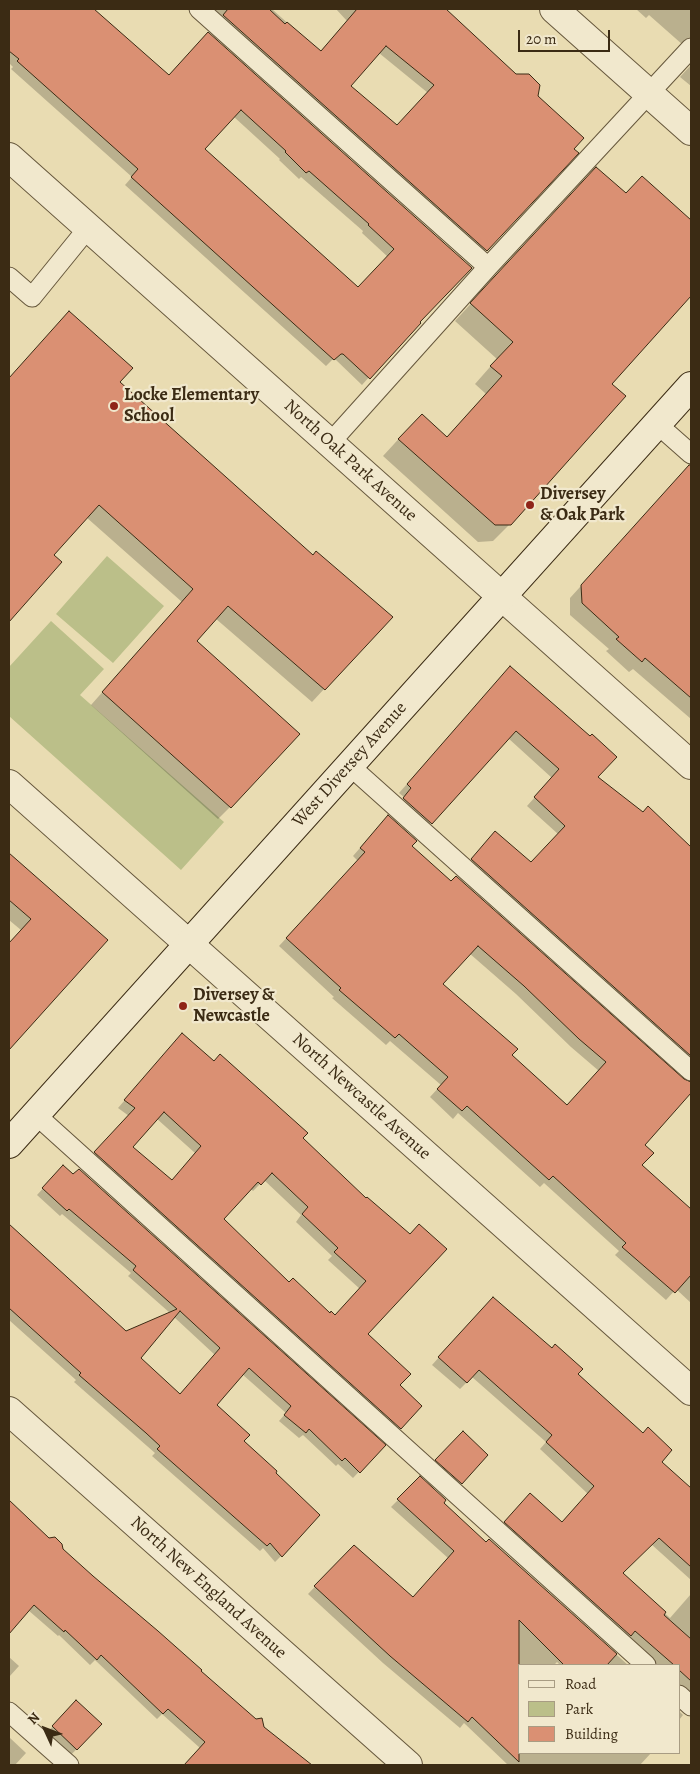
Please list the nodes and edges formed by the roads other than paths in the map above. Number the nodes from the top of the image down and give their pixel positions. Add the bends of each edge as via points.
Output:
1 (199, 9) edge
2 (554, 9) edge
3 (691, 48) edge
4 (650, 94) junction
5 (691, 131) edge
6 (9, 157) edge
7 (88, 228) junction
8 (488, 267) junction
9 (9, 277) edge
10 (691, 386) edge
11 (657, 424) junction
12 (330, 444) junction
13 (691, 454) edge
14 (502, 596) junction
15 (691, 765) edge
16 (350, 766) junction
17 (12, 792) edge
18 (189, 944) junction
19 (691, 1071) edge
20 (35, 1114) junction
21 (9, 1144) edge
22 (691, 1391) edge
23 (9, 1411) edge
24 (645, 1664) edge
25 (680, 1695) edge
26 (691, 1706) edge
27 (9, 1712) edge
28 (69, 1765) edge
29 (408, 1765) edge

1 - 8 lane
2 - 4 street
3 - 4 lane
4 - 5 street
4 - 8 lane
6 - 7 street, North Oak Park Avenue
7 - 9 lane via 32,297
7 - 12 street, North Oak Park Avenue
8 - 12 lane
10 - 11 street, West Diversey Avenue
11 - 13 lane
11 - 14 street, West Diversey Avenue
12 - 14 street, North Oak Park Avenue
14 - 15 street, North Oak Park Avenue
14 - 16 street, West Diversey Avenue
16 - 18 street, West Diversey Avenue
16 - 19 lane
17 - 18 street, North Newcastle Avenue
18 - 20 street, West Diversey Avenue
18 - 22 street, North Newcastle Avenue
20 - 21 street, West Diversey Avenue
20 - 24 lane
23 - 29 street, North New England Avenue
25 - 26 lane
27 - 28 lane

